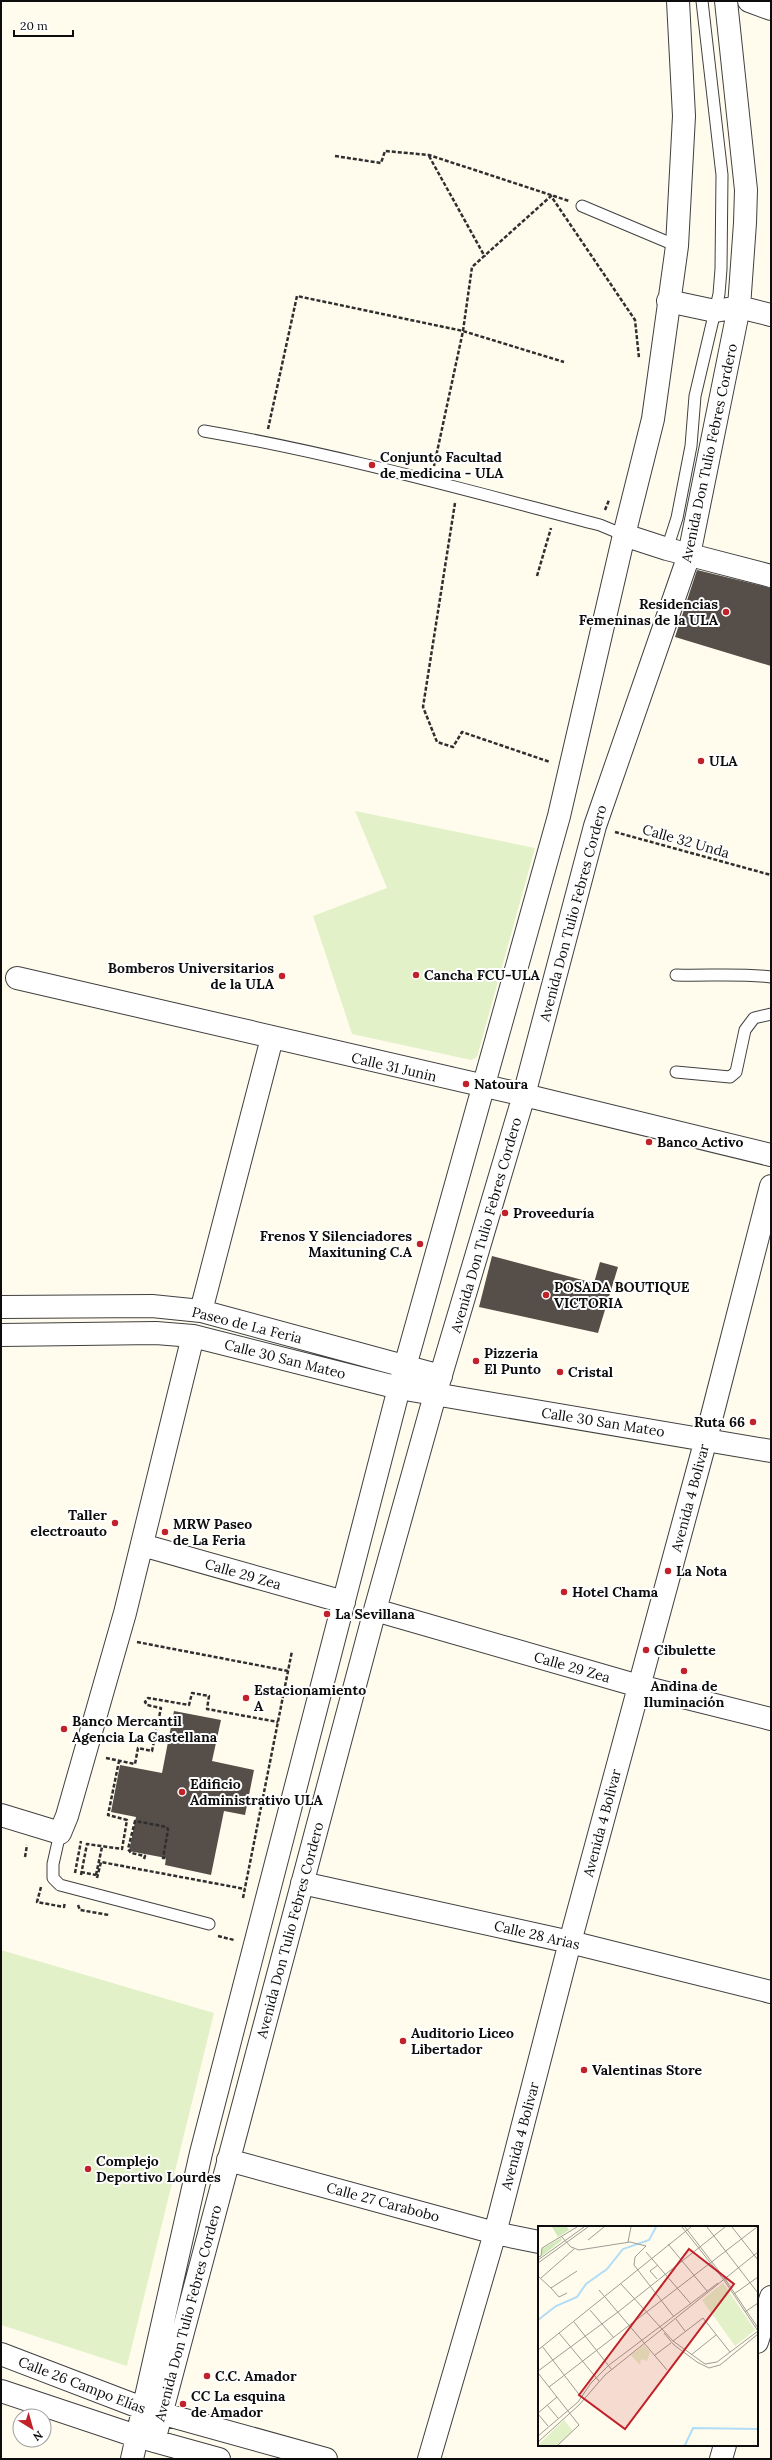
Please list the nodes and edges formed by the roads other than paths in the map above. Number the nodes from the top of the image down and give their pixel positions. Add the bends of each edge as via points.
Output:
1 (678, 1) edge
2 (702, 1) edge
3 (726, 1) edge
4 (749, 1) edge
5 (771, 9) edge
6 (582, 206) road end
7 (677, 246) junction
8 (668, 302) junction
9 (739, 307) junction
10 (715, 311) junction
11 (771, 315) edge
12 (204, 431) dead end
13 (624, 535) junction
14 (667, 549) junction
15 (690, 555) junction
16 (771, 576) edge
17 (676, 975) dead end
18 (771, 977) edge
19 (18, 978) dead end
20 (771, 1014) edge
21 (272, 1038) junction
22 (676, 1072) dead end
23 (482, 1087) junction
24 (524, 1095) junction
25 (771, 1155) edge
26 (771, 1186) edge
27 (1, 1307) edge
28 (201, 1311) junction
29 (1, 1335) edge
30 (193, 1336) junction
31 (406, 1367) junction
32 (438, 1385) junction
33 (399, 1388) junction
34 (706, 1439) junction
35 (771, 1451) edge
36 (142, 1545) junction
37 (344, 1602) junction
38 (375, 1610) junction
39 (640, 1686) junction
40 (771, 1719) edge
41 (1, 1815) edge
42 (60, 1833) junction
43 (302, 1883) junction
44 (209, 1924) dead end
45 (570, 1942) junction
46 (771, 1992) edge
47 (228, 2160) junction
48 (495, 2233) junction
49 (538, 2242) edge
50 (758, 2290) edge
51 (771, 2293) edge
52 (771, 2297) edge
53 (758, 2339) edge
54 (1, 2354) edge
55 (1, 2391) edge
56 (152, 2411) junction
57 (145, 2439) junction
58 (725, 2446) edge
59 (132, 2459) edge
60 (219, 2459) edge
61 (326, 2459) edge
62 (429, 2459) edge
63 (721, 2459) edge

1 - 7 street, Avenida Don Tulio Febres Cordero via 684,116
2 - 10 lane via 722,175 721,269
3 - 9 street, Avenida Don Tulio Febres Cordero via 746,190
4 - 5 street
6 - 7 lane
7 - 8 street, Avenida Don Tulio Febres Cordero
8 - 10 street
8 - 13 street, Avenida Don Tulio Febres Cordero via 664,350 653,419
9 - 10 street
9 - 11 street
9 - 15 street, Avenida Don Tulio Febres Cordero
10 - 14 lane via 696,396 691,446 677,518
12 - 13 lane via 266,442 431,481 600,525
13 - 14 street
13 - 23 street, Avenida Don Tulio Febres Cordero via 559,816
14 - 15 street
15 - 16 street
15 - 24 street, Avenida Don Tulio Febres Cordero via 595,826
17 - 18 lane via 743,973
19 - 21 street, Calle 31 Junin
20 - 22 lane via 754,1018 745,1030 736,1072 730,1077
21 - 23 street, Calle 31 Junin
21 - 28 street
23 - 24 street, Calle 31 Junin
23 - 31 street, Avenida Don Tulio Febres Cordero
24 - 25 street, Calle 31 Junin
24 - 32 street, Avenida Don Tulio Febres Cordero
26 - 34 street, Avenida 4 Bolivar
27 - 28 street, Paseo de La Feria via 152,1306
28 - 31 street, Paseo de La Feria
29 - 30 street, Paseo de La Feria via 156,1333
30 - 33 street, Calle 30 San Mateo
30 - 36 street
31 - 32 street, Paseo de La Feria
31 - 33 street, Avenida Don Tulio Febres Cordero
32 - 33 street, Calle 30 San Mateo
32 - 34 street, Calle 30 San Mateo
32 - 38 street, Avenida Don Tulio Febres Cordero
33 - 37 street, Avenida Don Tulio Febres Cordero
34 - 35 street, Calle 30 San Mateo
34 - 39 street, Avenida 4 Bolivar
36 - 37 street, Calle 29 Zea
36 - 42 street via 71,1806
37 - 56 street, Avenida Don Tulio Febres Cordero via 201,2153
38 - 39 street, Calle 29 Zea
38 - 43 street, Avenida Don Tulio Febres Cordero
39 - 40 street, Calle 29 Zea
39 - 45 street, Avenida 4 Bolivar
41 - 42 street
42 - 44 lane via 53,1864 53,1878 60,1885
43 - 45 street, Calle 28 Arias
43 - 47 street, Avenida Don Tulio Febres Cordero
45 - 46 street, Calle 28 Arias
45 - 48 street, Avenida 4 Bolivar
47 - 48 street, Calle 27 Carabobo
47 - 56 street, Avenida Don Tulio Febres Cordero
48 - 49 street, Calle 27 Carabobo
48 - 62 street, Avenida 4 Bolivar
50 - 51 street
52 - 53 street
54 - 56 street, Calle 26 Campo Elías
55 - 57 street, Calle 26 Campo Elías
56 - 57 street, Avenida Don Tulio Febres Cordero
56 - 61 street, Calle 26 Campo Elías
57 - 59 street, Avenida Don Tulio Febres Cordero
57 - 60 street, Calle 26 Campo Elías
58 - 63 street

